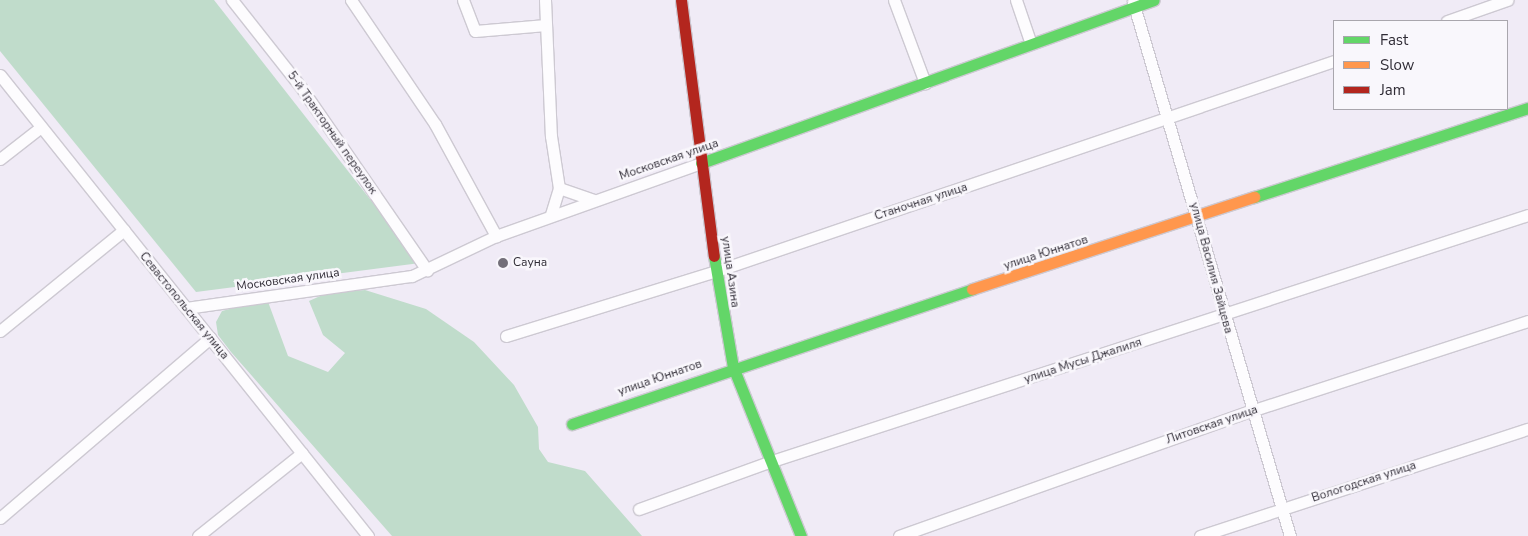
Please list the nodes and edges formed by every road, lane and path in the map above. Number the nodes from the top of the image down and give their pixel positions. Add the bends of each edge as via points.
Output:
1 (232, 0) edge
2 (351, 0) edge
3 (463, 0) edge
4 (545, 0) edge
5 (681, 0) edge
6 (894, 0) edge
7 (1016, 0) edge
8 (1154, 0) edge
9 (1507, 0) edge
10 (1134, 4) edge
11 (1450, 20) edge
12 (546, 25) junction
13 (1031, 44) junction
14 (1333, 61) edge
15 (0, 76) edge
16 (925, 82) junction
17 (1528, 108) edge
18 (1171, 119) junction
19 (41, 127) junction
20 (0, 159) edge
21 (701, 163) junction
22 (559, 188) junction
23 (593, 200) junction
24 (551, 215) junction
25 (1528, 215) edge
26 (1198, 218) junction
27 (124, 230) junction
28 (496, 236) junction
29 (428, 270) junction
30 (716, 271) junction
31 (186, 308) junction
32 (1223, 316) junction
33 (1528, 321) edge
34 (0, 331) edge
35 (506, 336) dead end
36 (210, 338) junction
37 (733, 367) junction
38 (1251, 411) junction
39 (572, 424) dead end
40 (1528, 429) edge
41 (302, 453) junction
42 (770, 462) junction
43 (639, 509) dead end
44 (1282, 509) junction
45 (0, 518) edge
46 (198, 536) edge
47 (368, 536) edge
48 (801, 536) edge
49 (899, 536) edge
50 (1200, 536) edge
51 (1290, 536) edge

1 - 29 street, 5-й Тракторный переулок via 300,86
2 - 28 street via 435,124
3 - 12 street via 475,31
4 - 12 street
5 - 21 street, улица Азина
6 - 16 street
7 - 13 street
8 - 10 street, Московская улица
9 - 11 street
10 - 13 street, Московская улица
10 - 18 street, улица Василия Зайцева
12 - 22 street via 551,136
13 - 16 street, Московская улица
14 - 18 street, Станочная улица
15 - 19 street, Севастопольская улица
16 - 21 street, Московская улица
17 - 26 street, улица Юннатов
18 - 26 street, улица Василия Зайцева
18 - 30 street, Станочная улица
19 - 20 street
19 - 27 street, Севастопольская улица
21 - 23 street, Московская улица
21 - 30 street, улица Азина
22 - 23 street
22 - 24 street
23 - 24 street, Московская улица
24 - 28 street, Московская улица
25 - 32 street, улица Мусы Джалиля
26 - 32 street, улица Василия Зайцева
26 - 37 street, улица Юннатов
27 - 31 street, Севастопольская улица
27 - 34 street
28 - 29 street, Московская улица
29 - 31 street, Московская улица via 412,276
30 - 35 street, Станочная улица
30 - 37 street, улица Азина
31 - 36 street, Севастопольская улица
32 - 38 street, улица Василия Зайцева
32 - 42 street, улица Мусы Джалиля
33 - 38 street, Литовская улица
36 - 41 street, Севастопольская улица
36 - 45 street
37 - 39 street, улица Юннатов
37 - 42 street, улица Азина
38 - 44 street, улица Василия Зайцева
38 - 49 street, Литовская улица
40 - 44 street, Вологодская улица
41 - 46 street
41 - 47 street, Севастопольская улица
42 - 43 street, улица Мусы Джалиля
42 - 48 street, улица Азина
44 - 50 street, Вологодская улица
44 - 51 street, улица Василия Зайцева

